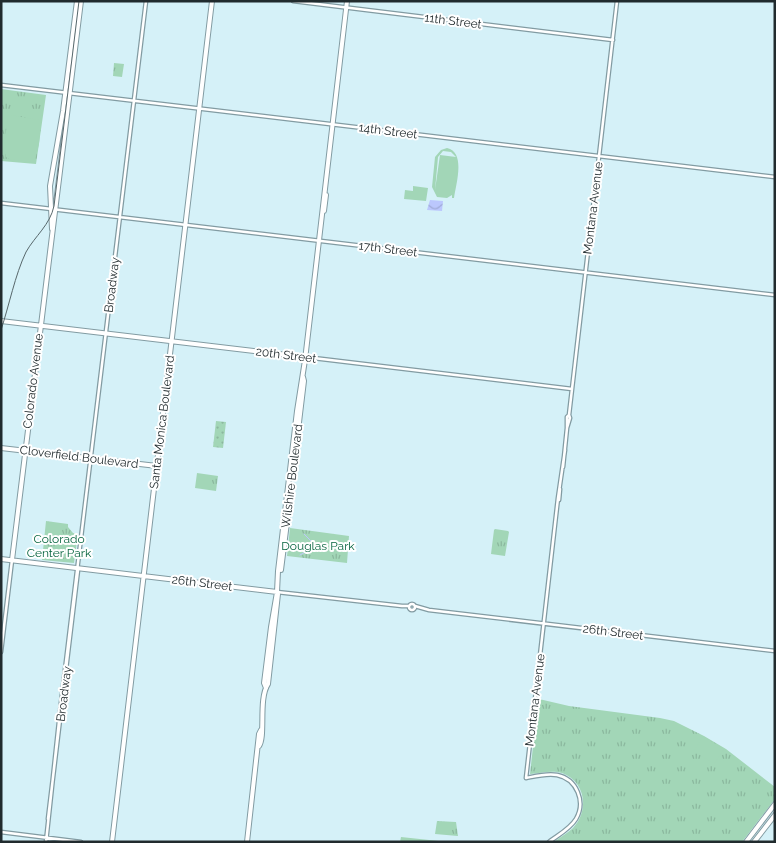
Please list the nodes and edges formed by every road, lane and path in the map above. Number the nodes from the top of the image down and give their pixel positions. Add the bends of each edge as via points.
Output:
1 (77, 1) edge
2 (81, 1) edge
3 (146, 1) edge
4 (212, 1) edge
5 (293, 1) edge
6 (347, 1) edge
7 (617, 1) edge
8 (346, 8) junction
9 (613, 40) junction
10 (1, 85) edge
11 (68, 93) junction
12 (134, 100) junction
13 (200, 109) junction
14 (333, 124) junction
15 (599, 156) junction
16 (775, 176) edge
17 (1, 203) edge
18 (50, 209) junction
19 (56, 210) junction
20 (120, 218) junction
21 (186, 225) junction
22 (52, 229) junction
23 (319, 241) junction
24 (585, 272) junction
25 (775, 295) edge
26 (1, 321) edge
27 (40, 326) junction
28 (106, 334) junction
29 (172, 342) junction
30 (305, 357) junction
31 (302, 377) junction
32 (572, 389) junction
33 (300, 391) junction
34 (302, 396) junction
35 (1, 448) edge
36 (25, 450) junction
37 (91, 459) junction
38 (157, 466) junction
39 (283, 542) junction
40 (1, 559) edge
41 (12, 560) junction
42 (78, 568) junction
43 (144, 576) junction
44 (277, 592) junction
45 (544, 623) junction
46 (775, 650) edge
47 (1, 652) edge
48 (775, 804) edge
49 (775, 815) edge
50 (1, 832) edge
51 (46, 840) edge
52 (81, 842) edge
53 (112, 842) edge
54 (247, 842) edge
55 (549, 842) edge
56 (746, 842) edge
57 (754, 842) edge

1 - 11 main road, Colorado Avenue
2 - 11 main road, Colorado Avenue
3 - 12 street, Broadway
4 - 13 main road, Santa Monica Boulevard
5 - 8 street, 11th Street
6 - 8 main road, Wilshire Boulevard
7 - 9 street, Montana Avenue
8 - 9 street, 11th Street
8 - 14 main road, Wilshire Boulevard
9 - 15 street, Montana Avenue
10 - 11 street, 14th Street
11 - 12 street, 14th Street
11 - 18 main road, Colorado Avenue via 51,183
11 - 19 main road, Colorado Avenue
12 - 13 street, 14th Street
12 - 20 street, Broadway
13 - 14 street, 14th Street
13 - 21 main road, Santa Monica Boulevard
14 - 15 street, 14th Street
14 - 23 main road, Wilshire Boulevard
15 - 16 street, 14th Street
15 - 24 street, Montana Avenue
17 - 18 street, 17th Street
18 - 19 street, 17th Street
18 - 22 main road, Colorado Avenue
19 - 20 street, 17th Street
19 - 22 main road, Colorado Avenue
20 - 21 street, 17th Street
20 - 28 street, Broadway
21 - 23 street, 17th Street
21 - 29 main road, Santa Monica Boulevard
22 - 27 main road, Colorado Avenue
23 - 24 street, 17th Street
23 - 30 main road, Wilshire Boulevard
24 - 25 street, 17th Street
24 - 32 street, Montana Avenue
26 - 27 main road, 20th Street
27 - 28 main road, 20th Street
27 - 36 main road, Colorado Avenue
28 - 29 main road, 20th Street
28 - 37 street, Broadway
29 - 30 main road, 20th Street
29 - 38 main road, Santa Monica Boulevard
30 - 31 main road, Wilshire Boulevard
30 - 32 street, 20th Street
31 - 33 main road, Wilshire Boulevard
31 - 34 main road, Wilshire Boulevard
32 - 45 street, Montana Avenue
33 - 34 main road
33 - 39 main road, Wilshire Boulevard
34 - 39 main road, Wilshire Boulevard
35 - 36 main road, Cloverfield Boulevard
36 - 37 main road, Cloverfield Boulevard
36 - 41 main road, Colorado Avenue
37 - 38 main road, Cloverfield Boulevard
37 - 42 street, Broadway
38 - 43 main road, Santa Monica Boulevard
39 - 44 main road, Wilshire Boulevard
40 - 41 main road, 26th Street
41 - 42 main road, 26th Street
41 - 47 street, Colorado Avenue
42 - 43 main road, 26th Street
42 - 51 street, Broadway
43 - 44 main road, 26th Street
43 - 53 main road, Santa Monica Boulevard
44 - 45 street, 26th Street
44 - 54 main road, Wilshire Boulevard
45 - 46 street, 26th Street
45 - 55 street, Montana Avenue via 526,778 562,777 576,788 580,803 579,813 572,824
48 - 56 main road
49 - 57 main road
50 - 51 street
51 - 52 street

